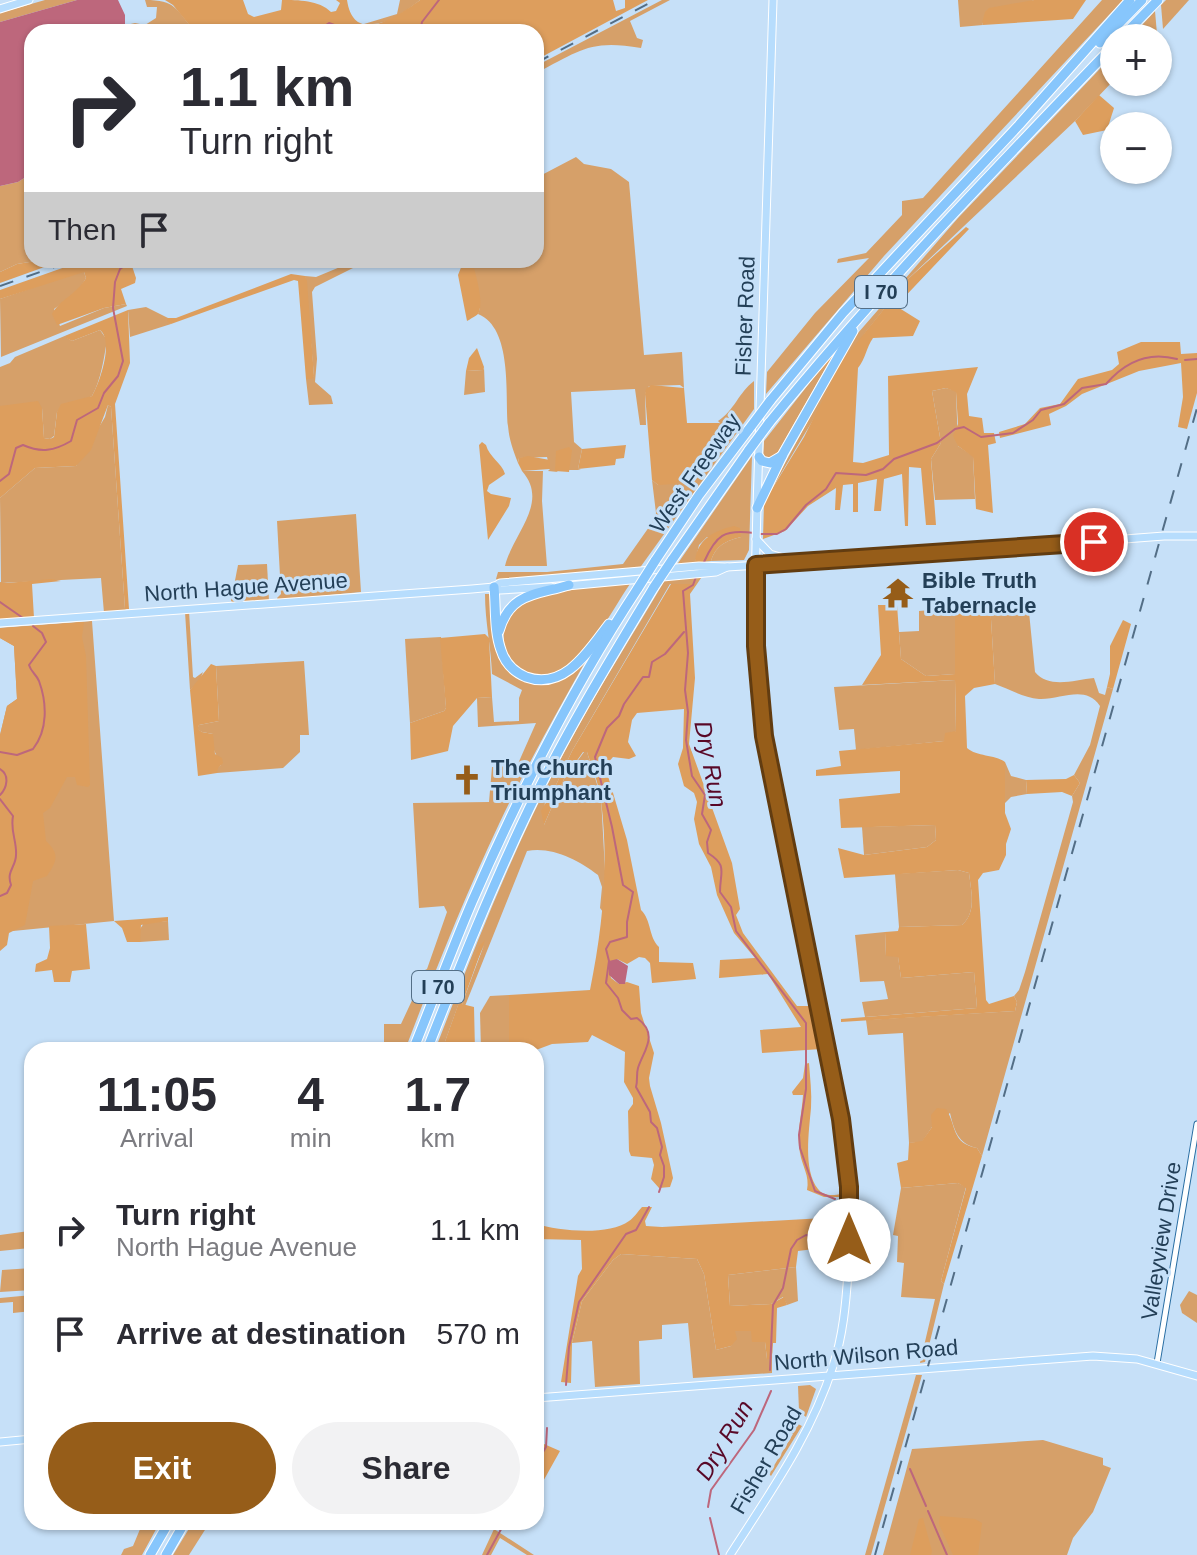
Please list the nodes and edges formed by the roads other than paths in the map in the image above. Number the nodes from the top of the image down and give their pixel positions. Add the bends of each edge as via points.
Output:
1 (29, 0) edge
2 (773, 0) edge
3 (1130, 0) edge
4 (1142, 0) edge
5 (1158, 0) edge
6 (0, 9) edge
7 (1135, 24) edge
8 (1100, 60) edge
9 (1019, 125) junction
10 (896, 275) junction
11 (783, 454) junction
12 (759, 457) junction
13 (757, 508) junction
14 (1197, 536) edge
15 (756, 539) junction
16 (798, 563) junction
17 (756, 565) junction
18 (727, 567) junction
19 (569, 585) junction
20 (494, 587) junction
21 (628, 604) junction
22 (0, 623) edge
23 (498, 638) junction
24 (416, 1042) edge
25 (430, 1042) edge
26 (1197, 1124) edge
27 (1157, 1363) junction
28 (830, 1375) junction
29 (1197, 1376) edge
30 (544, 1397) edge
31 (24, 1440) edge
32 (0, 1442) edge
33 (164, 1530) edge
34 (180, 1530) edge
35 (150, 1555) edge
36 (166, 1555) edge
37 (730, 1555) edge

1 - 6 main road
2 - 12 main road, Fisher Road
3 - 9 highway, West Freeway / I 70
4 - 9 highway
5 - 7 highway
8 - 10 highway, West Freeway / I 70
9 - 21 highway, West Freeway / I 70, bridge via 843,313 770,401
10 - 11 highway via 850,335
10 - 25 highway, West Freeway / I 70, bridge via 769,423 654,587 529,808
11 - 12 highway via 770,463
11 - 13 highway
12 - 13 main road, Fisher Road
13 - 15 main road, Fisher Road
14 - 16 main road, North Hague Avenue
15 - 16 main road via 770,554
15 - 17 main road, Fisher Road
16 - 17 main road, North Hague Avenue
17 - 18 main road, North Hague Avenue
17 - 28 main road, Fisher Road via 756,646 765,745 846,1150 846,1295
18 - 19 main road, North Hague Avenue
18 - 20 main road, North Hague Avenue
19 - 20 main road, North Hague Avenue
19 - 23 highway via 516,602 505,614
20 - 22 main road, North Hague Avenue
20 - 23 highway
21 - 23 highway via 580,661 555,679 537,680 514,670
21 - 24 highway, West Freeway / I 70 via 523,790
26 - 27 street, Valleyview Drive
27 - 28 main road, North Wilson Road via 1093,1356
27 - 29 main road, North Wilson Road
28 - 30 main road, North Wilson Road
28 - 37 main road, Fisher Road via 800,1445
31 - 32 main road
33 - 35 highway
34 - 36 highway

